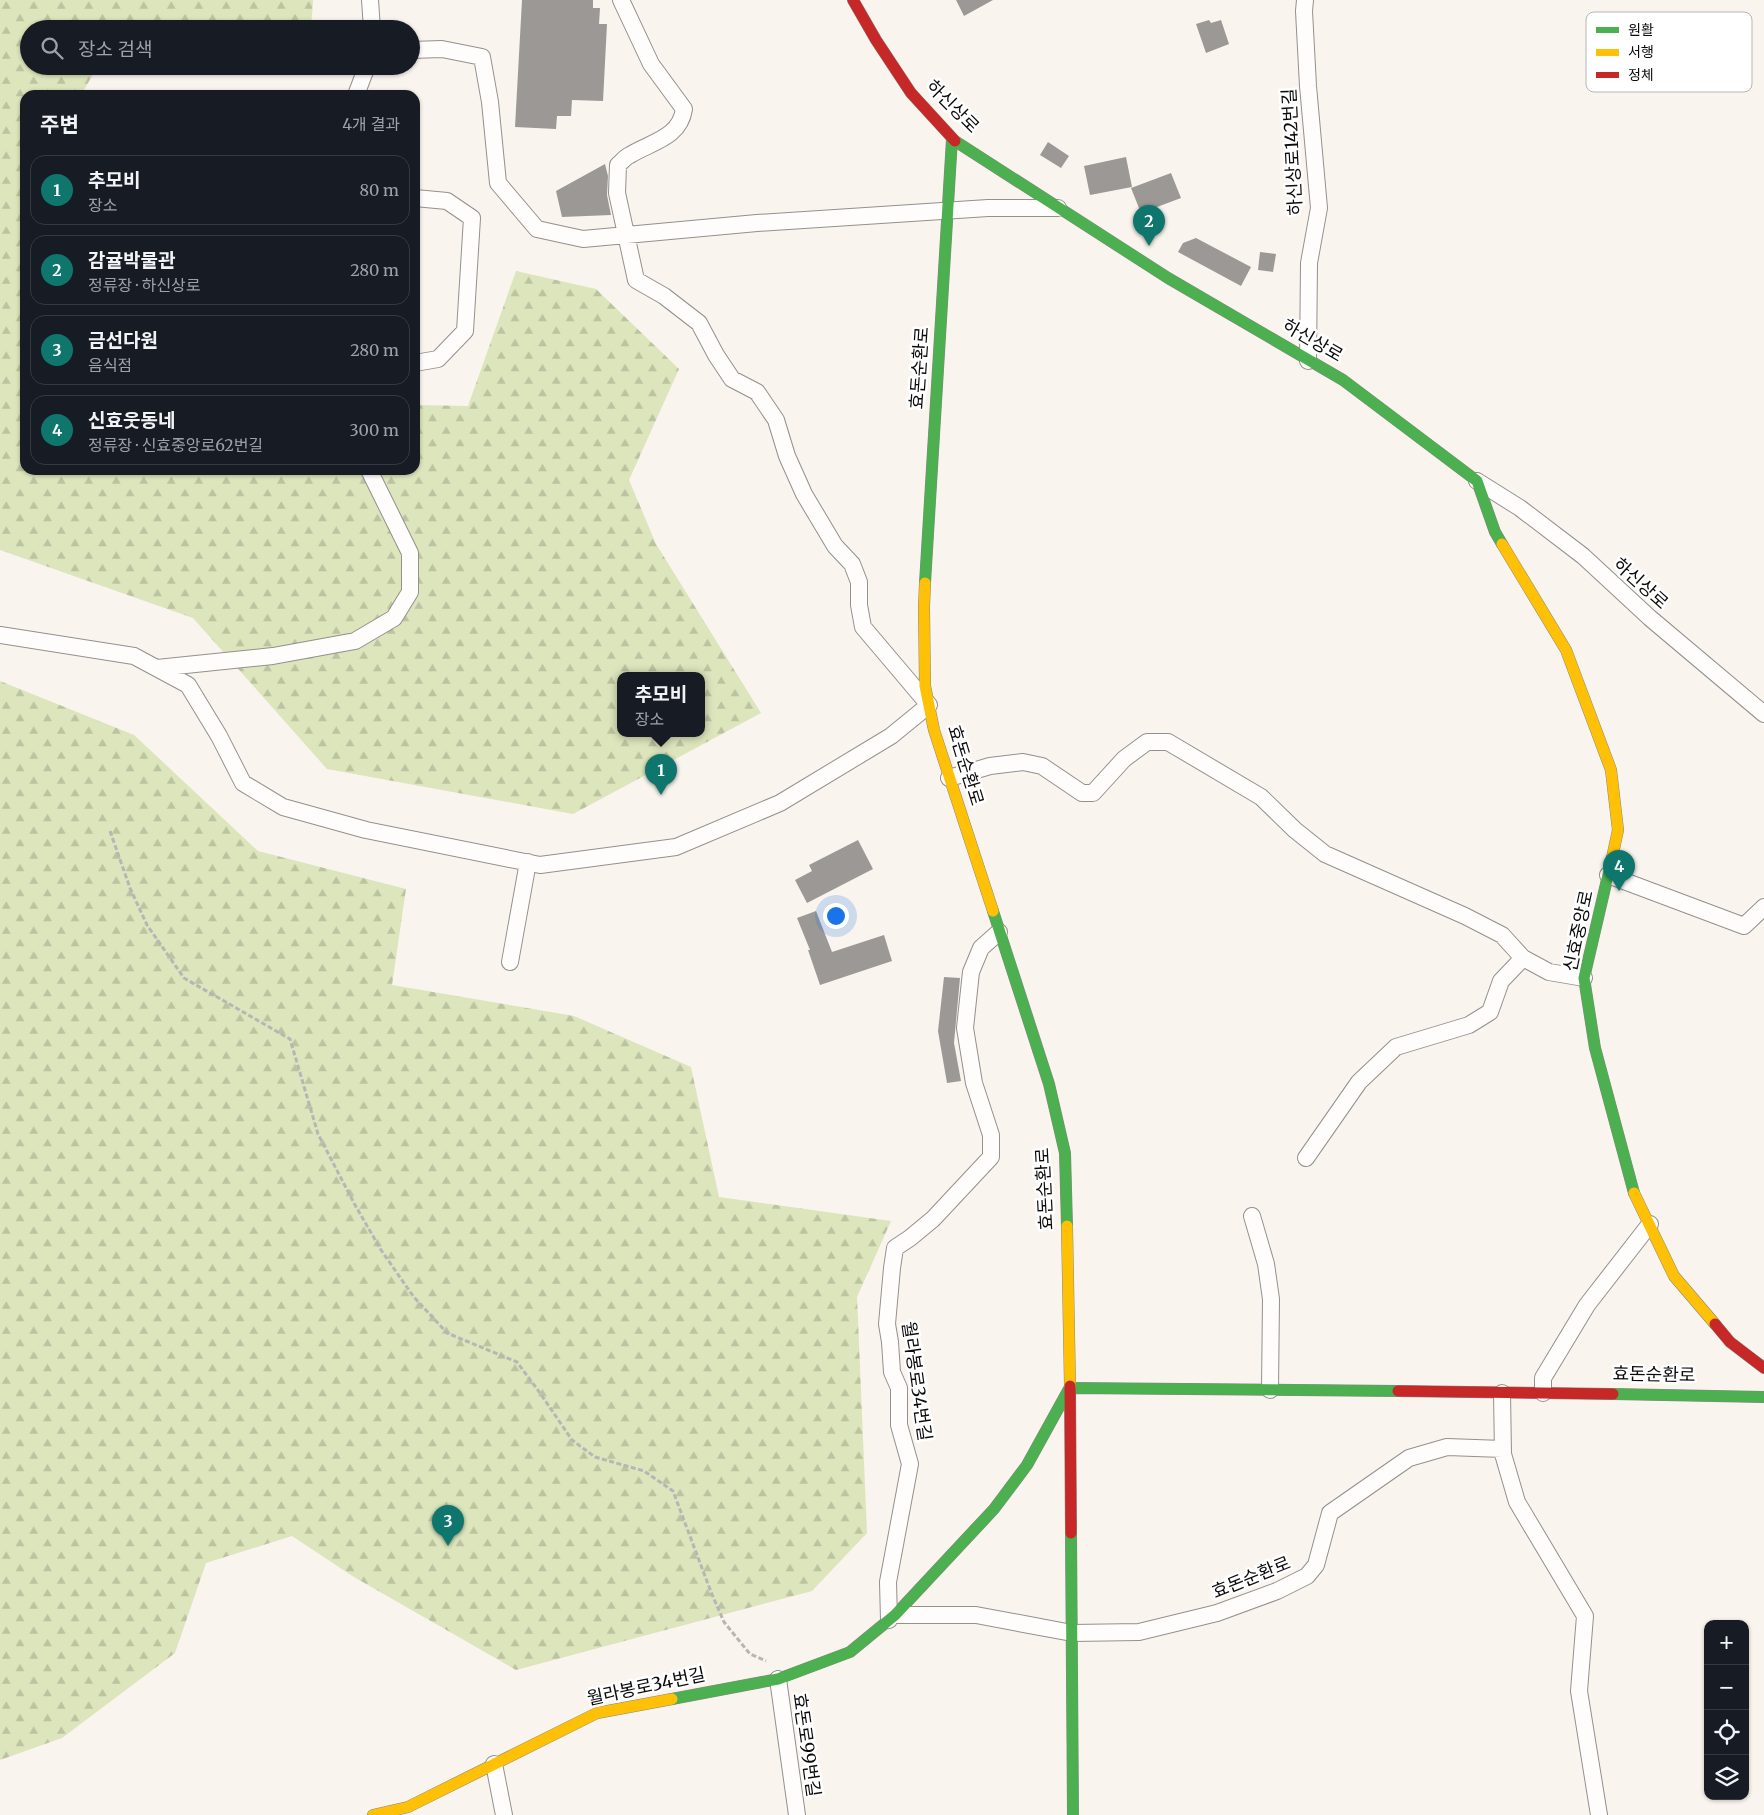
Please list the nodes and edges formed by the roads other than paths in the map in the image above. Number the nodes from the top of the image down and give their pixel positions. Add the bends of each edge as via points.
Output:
1 (370, 0) edge
2 (621, 0) edge
3 (853, 0) edge
4 (1305, 0) edge
5 (371, 20) edge
6 (420, 50) edge
7 (364, 75) edge
8 (358, 90) edge
9 (952, 139) junction
10 (420, 198) edge
11 (1058, 208) junction
12 (949, 211) junction
13 (627, 235) junction
14 (1308, 361) junction
15 (420, 362) edge
16 (371, 475) edge
17 (1477, 481) junction
18 (0, 635) edge
19 (157, 668) junction
20 (928, 705) junction
21 (1764, 714) edge
22 (949, 778) junction
23 (528, 862) junction
24 (1608, 875) junction
25 (1764, 907) edge
26 (999, 932) junction
27 (1524, 958) junction
28 (510, 962) dead end
29 (1584, 978) junction
30 (1306, 1158) dead end
31 (1252, 1216) dead end
32 (1650, 1224) junction
33 (1764, 1368) edge
34 (1070, 1388) junction
35 (1270, 1390) junction
36 (1502, 1392) junction
37 (1543, 1392) junction
38 (1764, 1396) edge
39 (1503, 1449) junction
40 (892, 1618) junction
41 (1072, 1633) junction
42 (778, 1680) junction
43 (494, 1764) junction
44 (373, 1815) edge
45 (504, 1815) edge
46 (797, 1815) edge
47 (1073, 1815) edge
48 (1599, 1815) edge

1 - 5 street
2 - 13 street via 650,64 684,109 679,125 663,139 628,156 618,165 617,193
3 - 9 street, 하신상로 via 911,93
4 - 14 street, 하신상로142번길 via 1308,86 1319,208 1309,263
6 - 13 street via 442,49 482,57 498,183 536,229 583,239
7 - 8 street
9 - 11 street, 하신상로
9 - 12 street, 효돈순환로
10 - 15 street via 447,201 472,218 465,331 438,359
11 - 12 street
11 - 14 street, 하신상로
12 - 13 street
12 - 20 street, 효돈순환로 via 924,606
13 - 20 street via 636,280 664,296 699,323 732,379 758,392 776,420 804,494 835,546 852,564 859,582 863,627
14 - 17 street, 하신상로 via 1343,380
16 - 19 street via 410,553 410,592 394,618 355,641 273,656
17 - 21 street, 하신상로 via 1520,508 1583,556 1650,618
17 - 24 street, 신효중앙로 via 1496,532 1566,650 1611,770 1618,830
18 - 19 street via 134,656
19 - 23 street via 188,685 243,783 283,807 366,830
20 - 22 street, 효돈순환로
20 - 23 street via 891,736 780,803 676,848 540,865
22 - 26 street, 효돈순환로
22 - 27 street via 990,766 1023,762 1042,766 1082,793 1093,792 1124,759 1147,742 1168,742 1262,798 1325,854 1495,931
23 - 28 street
24 - 25 street via 1744,926
24 - 29 street, 신효중앙로
26 - 34 street, 효돈순환로 via 1049,1084 1065,1153
26 - 40 street, 월라봉로34번길 via 981,948 971,972 965,1028 974,1083 991,1135 991,1157 933,1219 895,1248 887,1324 892,1372 899,1388 899,1425 910,1464 888,1582
27 - 29 street via 1549,972
27 - 30 street via 1501,981 1490,1012 1470,1024 1396,1047 1359,1082
29 - 32 street, 신효중앙로 via 1595,1048 1632,1189
31 - 35 street via 1266,1264 1271,1299
32 - 33 street, 신효중앙로 via 1674,1276 1730,1342
32 - 37 street via 1587,1306 1543,1378
34 - 35 street, 효돈순환로
34 - 40 street, 월라봉로34번길 via 1027,1465 994,1509
34 - 41 street, 효돈순환로
35 - 36 street, 효돈순환로
36 - 37 street, 효돈순환로
36 - 39 street
37 - 38 street, 효돈순환로
39 - 41 street, 효돈순환로 via 1447,1447 1409,1458 1330,1513 1316,1565 1307,1576 1277,1591 1217,1613 1139,1632
39 - 48 street via 1517,1502 1585,1616 1579,1691
40 - 41 street via 976,1615
40 - 42 street, 월라봉로34번길 via 850,1652
41 - 47 street, 효돈순환로
42 - 43 street, 월라봉로34번길 via 597,1713
42 - 46 street, 효돈로99번길
43 - 44 street, 월라봉로34번길 via 408,1807
43 - 45 street

